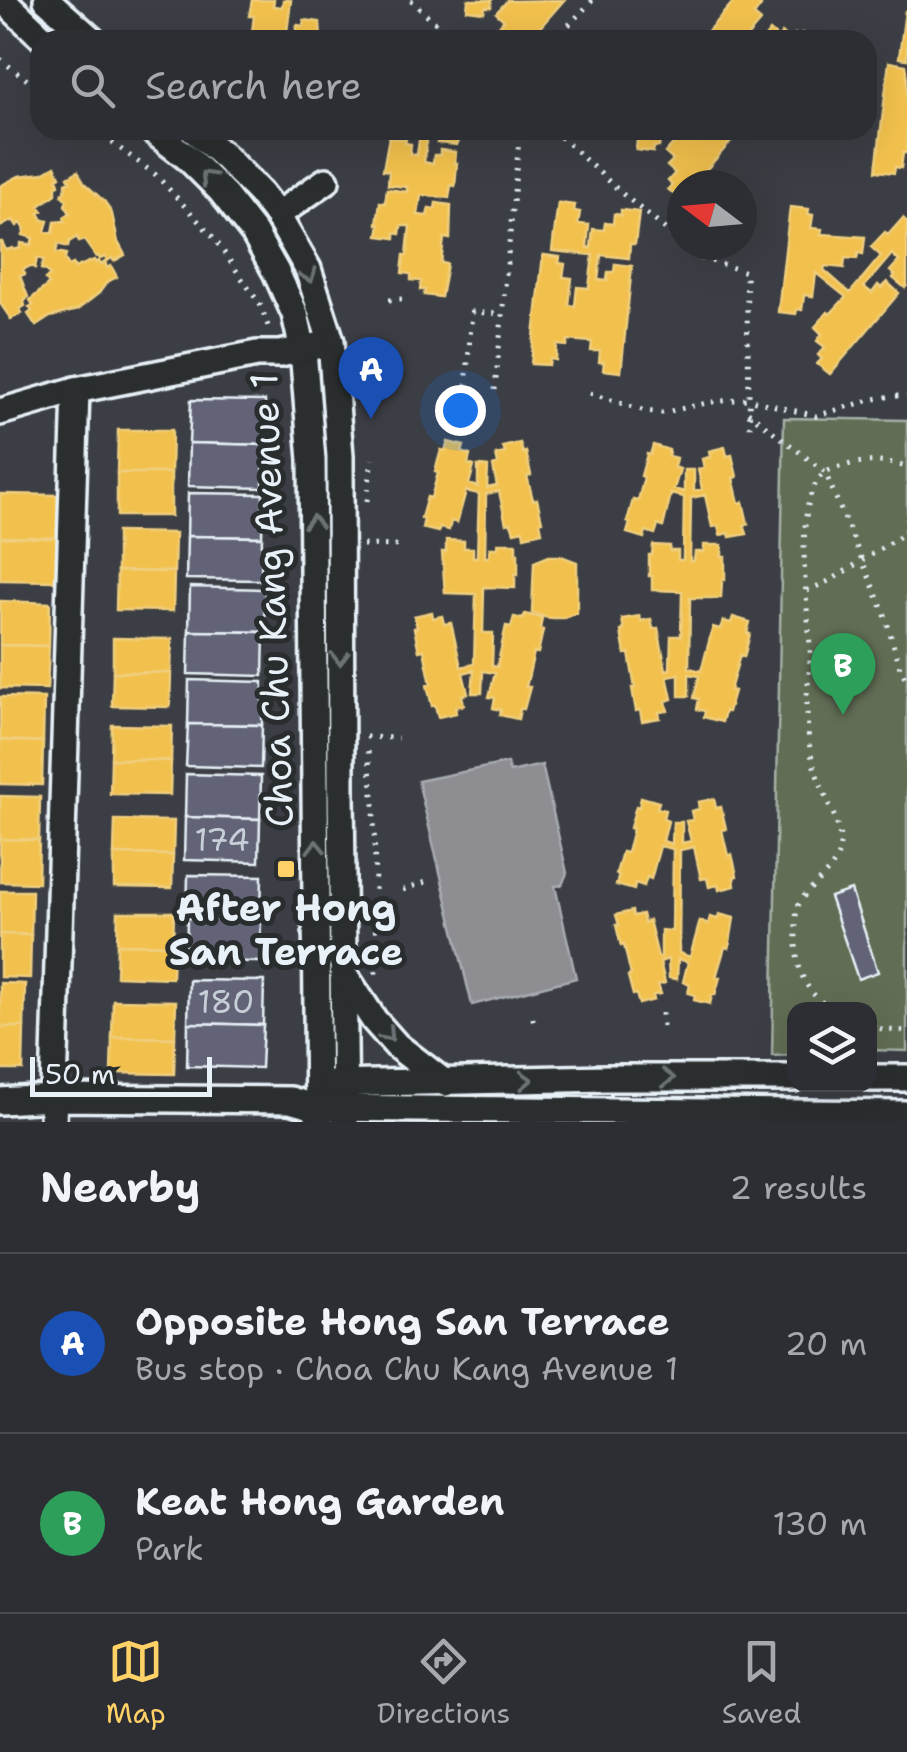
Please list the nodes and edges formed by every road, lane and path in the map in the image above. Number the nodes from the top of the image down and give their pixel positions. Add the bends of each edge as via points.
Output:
1 (3, 0) edge
2 (47, 0) edge
3 (410, 0) edge
4 (592, 0) edge
5 (34, 30) edge
6 (81, 30) edge
7 (443, 30) edge
8 (564, 30) edge
9 (0, 59) edge
10 (30, 82) edge
11 (109, 140) edge
12 (165, 140) edge
13 (205, 140) edge
14 (519, 140) edge
15 (564, 140) edge
16 (326, 181) dead end
17 (278, 215) junction
18 (667, 230) edge
19 (707, 260) edge
20 (403, 299) dead end
21 (389, 300) dead end
22 (294, 314) junction
23 (502, 314) junction
24 (331, 342) junction
25 (264, 346) junction
26 (303, 350) junction
27 (466, 386) dead end
28 (76, 390) junction
29 (495, 390) dead end
30 (590, 393) dead end
31 (907, 396) edge
32 (747, 399) junction
33 (0, 412) edge
34 (748, 412) junction
35 (750, 431) dead end
36 (372, 459) dead end
37 (907, 468) edge
38 (825, 472) junction
39 (366, 510) dead end
40 (907, 520) edge
41 (373, 546) dead end
42 (400, 546) dead end
43 (862, 562) junction
44 (807, 592) junction
45 (907, 681) edge
46 (365, 720) dead end
47 (366, 738) junction
48 (398, 738) dead end
49 (430, 881) dead end
50 (403, 890) dead end
51 (344, 974) junction
52 (376, 982) dead end
53 (820, 1002) edge
54 (662, 1013) dead end
55 (664, 1026) dead end
56 (877, 1028) edge
57 (907, 1031) edge
58 (787, 1078) edge
59 (877, 1078) edge
60 (907, 1078) edge
61 (444, 1083) junction
62 (0, 1101) edge
63 (345, 1104) edge
64 (318, 1105) edge
65 (53, 1110) edge
66 (907, 1114) edge
67 (457, 1116) edge

1 - 5 street
2 - 6 street
3 - 7 path
4 - 8 path
9 - 10 path
11 - 25 path via 156,174 214,238 261,306
22 -> 12 street, Choa Chu Kang Avenue 1 via 254,233
13 - 17 street, Choa Chu Kang Avenue 1
14 - 23 path
15 - 18 path
16 - 17 street
17 -> 24 street, Choa Chu Kang Avenue 1 via 308,270
19 - 32 path via 746,272
20 - 21 path
22 - 25 street
22 - 26 street, Choa Chu Kang Avenue 1
23 - 27 path via 472,312
23 - 29 path
24 - 26 street
24 -> 51 street, Choa Chu Kang Avenue 1 via 340,456
25 - 26 street via 280,354
25 - 28 street
64 -> 26 street, Choa Chu Kang Avenue 1 via 312,460
28 - 33 street
28 - 65 street
30 - 32 path via 662,413
31 - 32 path via 816,416
32 - 34 path
34 - 35 path
34 - 38 path
36 - 39 path
37 - 38 path via 871,460
38 - 43 path
38 - 44 path via 806,509
40 - 43 path via 905,533
41 - 42 path
43 - 44 path
43 - 45 path
44 - 53 path via 810,738 840,840 834,862 797,908 801,978
46 - 47 path
47 - 48 path
47 - 52 path via 374,804
49 - 50 path
51 -> 61 street via 397,1046
51 - 63 street, Choa Chu Kang Avenue 1
54 - 55 path
56 - 57 path
61 -> 58 street
59 - 60 street
61 - 63 street
62 - 65 street
63 - 64 street
63 - 67 street
64 - 65 street via 290,1100
66 - 67 street

